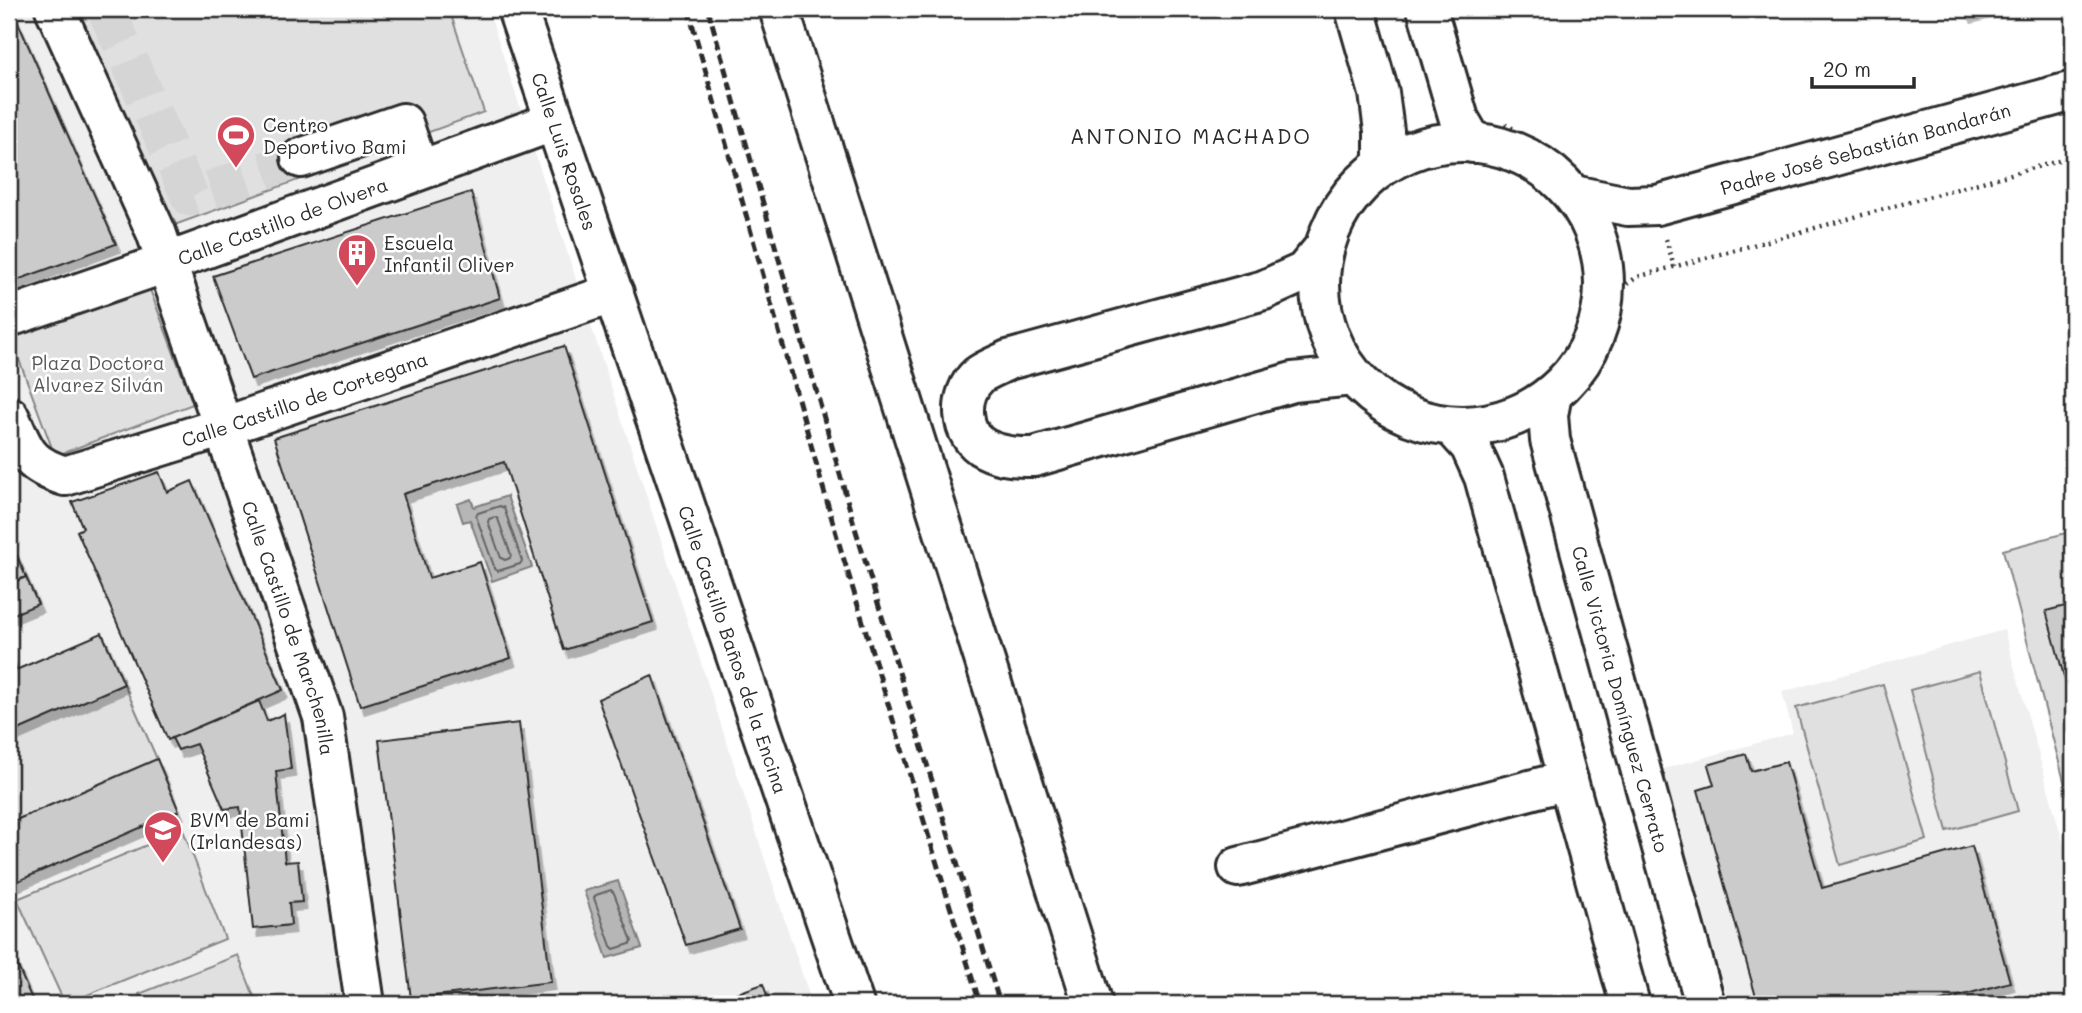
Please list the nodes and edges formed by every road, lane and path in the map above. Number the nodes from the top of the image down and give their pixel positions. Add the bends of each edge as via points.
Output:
1 (55, 9) edge
2 (517, 9) edge
3 (779, 9) edge
4 (1355, 9) edge
5 (1427, 9) edge
6 (2073, 91) edge
7 (555, 121) junction
8 (1487, 132) junction
9 (2073, 157) edge
10 (302, 158) tunnel mouth
11 (1384, 165) junction
12 (419, 170) junction
13 (1572, 182) junction
14 (1661, 220) junction
15 (1324, 249) junction
16 (166, 263) junction
17 (1604, 279) junction
18 (614, 293) junction
19 (9, 317) edge
20 (1353, 376) junction
21 (1552, 394) junction
22 (223, 426) junction
23 (1452, 426) junction
24 (12, 431) edge
25 (1568, 779) junction
26 (1238, 867) dead end
27 (365, 1004) edge
28 (854, 1004) edge
29 (1093, 1004) edge
30 (1630, 1004) edge
31 (1704, 1004) edge

1 - 16 street, Calle Castillo de Marchenilla
2 - 7 street, Calle Luis Rosales
3 - 29 street
4 - 11 street via 1379,93
5 - 8 street via 1458,120
6 - 14 street, Padre José Sebastián Bandarán
7 - 12 street, Calle Castillo de Olvera
7 - 18 street, Calle Luis Rosales
8 - 11 street via 1427,146
8 - 13 street via 1511,151
8 - 13 path via 1511,130 1539,144
9 - 14 path via 1674,267
10 - 12 street via 402,123
11 - 15 street via 1343,206
12 - 16 street, Calle Castillo de Olvera
13 - 14 street, Padre José Sebastián Bandarán
13 - 17 street via 1595,234
14 - 17 street, Padre José Sebastián Bandarán via 1636,219 1613,249
15 - 20 street via 1319,283 1322,316 1334,348
15 - 20 street via 1304,272 1264,290 1008,360 979,375 966,392 963,412 969,432 984,448 1007,457 1034,457 1293,382
16 - 19 street, Calle Castillo de Olvera
16 - 22 street, Calle Castillo de Marchenilla
17 - 21 street via 1602,311 1592,342 1575,370
18 - 22 street, Calle Castillo de Cortegana
18 - 28 street, Calle Castillo Baños de la Encina
20 - 23 street via 1397,411 1424,422
21 - 23 street via 1495,423
21 - 31 street, Calle Victoria Domínguez Cerrato via 1550,440
22 - 24 street, Calle Castillo de Cortegana via 65,476 31,461
22 - 27 street, Calle Castillo de Marchenilla via 323,717
23 - 25 street via 1470,446 1485,477
25 - 26 street
25 - 30 street

